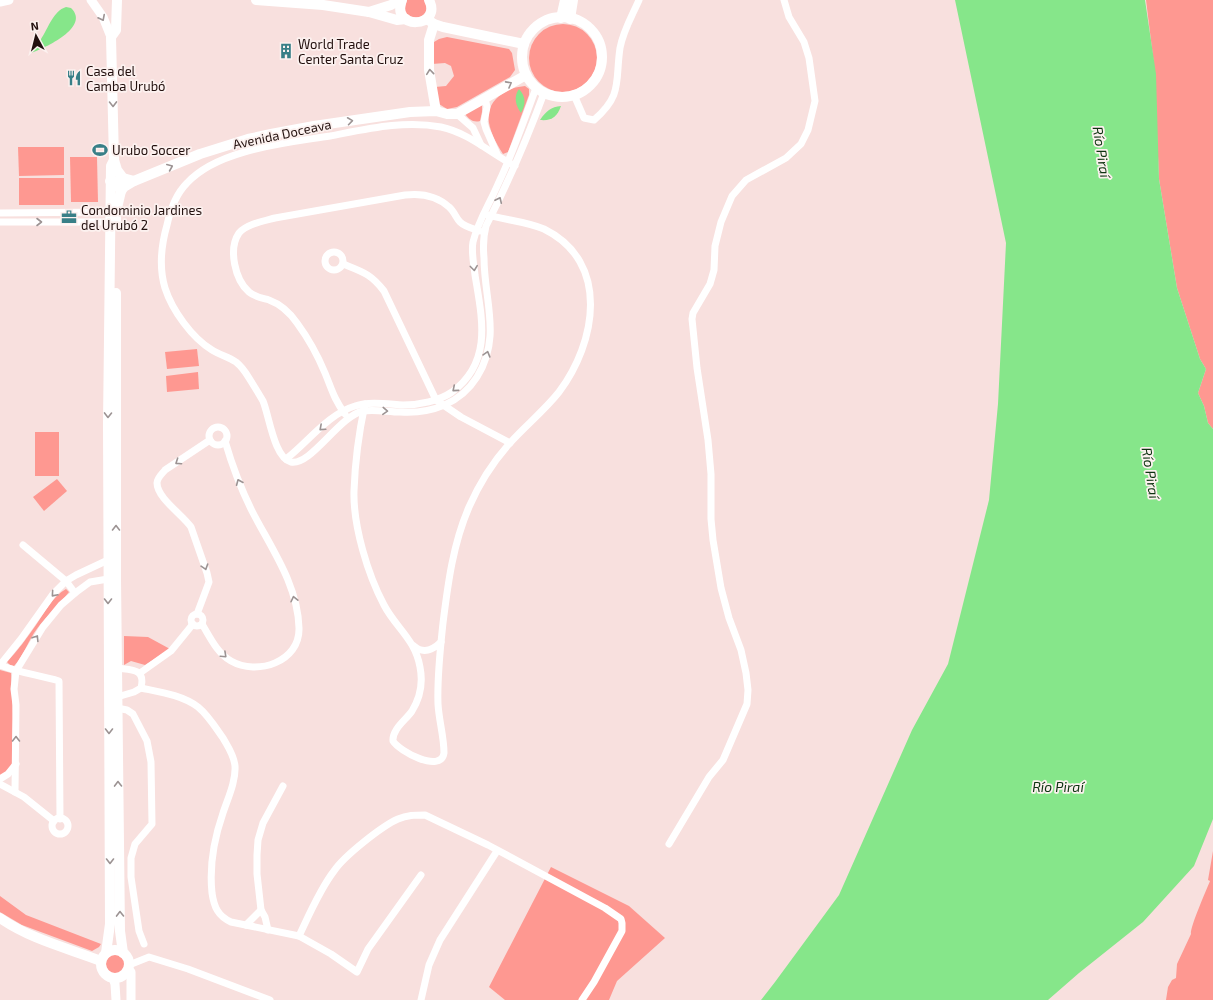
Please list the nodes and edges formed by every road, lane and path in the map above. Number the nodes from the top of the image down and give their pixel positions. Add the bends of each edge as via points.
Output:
1 (9, 0) edge
2 (92, 0) edge
3 (117, 0) edge
4 (256, 0) edge
5 (401, 0) edge
6 (565, 0) edge
7 (573, 0) edge
8 (639, 0) edge
9 (784, 0) edge
10 (431, 1) edge
11 (0, 2) edge
12 (369, 12) junction
13 (565, 18) junction
14 (406, 19) junction
15 (430, 21) junction
16 (111, 37) junction
17 (524, 44) junction
18 (526, 75) junction
19 (540, 91) junction
20 (574, 95) junction
21 (485, 98) junction
22 (436, 111) junction
23 (457, 114) junction
24 (484, 122) junction
25 (473, 128) junction
26 (482, 145) junction
27 (497, 154) junction
28 (114, 160) junction
29 (507, 162) junction
30 (515, 166) junction
31 (110, 181) junction
32 (134, 181) junction
33 (121, 191) junction
34 (0, 213) edge
35 (484, 214) junction
36 (492, 216) junction
37 (109, 217) junction
38 (0, 222) edge
39 (476, 230) junction
40 (484, 232) junction
41 (343, 264) dead end
42 (436, 400) junction
43 (445, 406) junction
44 (364, 408) junction
45 (342, 411) junction
46 (347, 418) junction
47 (210, 440) junction
48 (225, 441) junction
49 (510, 443) junction
50 (286, 459) junction
51 (23, 545) dead end
52 (108, 560) junction
53 (112, 579) junction
54 (66, 581) junction
55 (74, 593) junction
56 (197, 614) junction
57 (193, 624) junction
58 (202, 624) junction
59 (441, 642) junction
60 (414, 646) junction
61 (0, 665) edge
62 (117, 668) junction
63 (16, 671) junction
64 (140, 673) junction
65 (141, 688) junction
66 (117, 697) junction
67 (117, 708) junction
68 (16, 764) junction
69 (0, 779) edge
70 (0, 784) edge
71 (283, 786) dead end
72 (15, 792) junction
73 (669, 844) dead end
74 (497, 851) junction
75 (421, 875) dead end
76 (261, 910) junction
77 (1, 920) edge
78 (246, 925) junction
79 (268, 930) junction
80 (299, 936) junction
81 (144, 944) dead end
82 (123, 952) junction
83 (104, 957) junction
84 (129, 967) junction
85 (113, 978) junction
86 (116, 1000) edge
87 (131, 1000) edge
88 (270, 1000) edge
89 (421, 1000) edge
90 (582, 1000) edge

1 - 11 street
2 -> 16 street
3 - 16 main road via 116,30
4 - 12 main road via 323,5
5 - 12 main road
5 - 14 main road via 401,13
6 - 13 main road
7 - 13 main road
8 - 20 street via 623,35 612,101 594,120 588,120 584,118
9 - 73 street via 789,17 804,42 809,58 815,101 808,130 801,144 786,158 746,180 732,196 721,222 715,246 714,270 710,284 692,319 708,440 713,540 723,595 746,673 747,704 722,760
10 - 15 main road
12 - 14 main road via 391,19
13 - 17 main road via 551,19 534,28
13 - 20 main road via 581,22 590,29 601,50 601,61 593,82
14 - 15 main road via 415,23
15 - 17 main road via 443,27
22 -> 15 main road via 430,70
16 -> 28 main road
17 - 18 main road via 522,60
18 - 19 main road
21 -> 18 main road
19 - 20 main road via 554,96
19 - 29 street
19 - 30 street via 525,144
21 - 23 main road
21 - 24 street via 487,107
22 - 23 main road, Avenida Doceava
32 -> 22 main road, Avenida Doceava via 200,154 271,134 410,112
23 - 25 street
24 - 25 street
24 - 27 street
25 - 26 street
26 - 27 street
26 - 50 street via 454,130 410,124 276,145 240,153 200,171 186,184 175,200 163,241 161,266 171,303 180,318 200,340 211,350 239,364 250,378 263,401 277,447
27 - 29 street
28 - 31 main road
28 - 32 main road via 123,178
29 - 30 street
29 - 35 street
36 -> 30 street
31 - 33 main road via 116,182
31 - 37 main road
32 - 33 main road, Avenida Doceava
53 -> 33 main road via 116,212
34 - 37 street
35 - 36 street
35 - 39 street
36 - 40 street
36 - 49 street via 531,224 558,238 574,253 582,267 591,297 587,337 578,362 552,401
38 -> 37 street
37 -> 52 main road
39 - 40 street
39 -> 42 street via 473,249 482,322 482,346 476,363 463,382
39 - 45 street via 461,223 441,201 418,194 275,218 259,222 240,233 235,241 234,261 241,283 249,292 269,300 289,313 313,349
43 -> 40 street via 470,387 488,353 491,330 484,266
41 - 42 street via 370,275 384,292
42 - 43 street
42 - 44 street
44 -> 43 street via 410,412
43 - 49 street
44 - 45 street via 353,406
44 - 46 street
44 - 60 street via 354,492 361,542 370,575 381,600
45 - 46 street
45 -> 50 street
46 - 50 street via 303,460 292,462
47 - 48 street via 217,444
47 - 48 street via 210,432 220,427 226,433
47 -> 56 street via 165,470 157,482 161,495 191,527 207,573 209,582
58 -> 48 street via 223,655 242,666 256,668 268,666 284,658 291,652 298,637 298,617 292,588 239,483
49 - 59 street via 483,479 469,506 456,541
51 - 54 street
52 - 53 main road
52 - 54 street
53 - 55 street via 90,582
53 - 62 main road
53 -> 83 main road via 110,924
54 - 55 street
54 -> 61 street via 53,594
63 -> 55 street via 43,627
56 - 57 street via 192,618
56 - 58 street via 203,617
57 - 58 street
57 - 64 street via 171,651
59 - 60 street via 435,648 425,651
59 - 60 street via 438,663 438,706 444,753 441,759 433,762 400,749 393,741 394,735 417,702 421,685 420,667
61 - 63 street
62 - 64 street
62 - 66 main road
68 -> 63 street
63 - 72 street via 59,681 57,820
64 - 65 street
65 - 66 street
65 - 78 street via 178,697 198,707 219,733 234,758 235,775 214,843 211,881 213,899 223,918
66 - 67 main road
67 - 81 street via 133,714 147,741 151,762 152,824 135,844 131,858 131,877 139,931
82 -> 67 main road via 120,932
68 - 69 street
68 - 72 street
70 - 72 street
71 - 76 street via 263,823 258,840 257,874
74 - 80 street via 425,815 410,815 398,819 363,843 334,870
74 - 89 street via 440,940 429,965
74 - 90 street via 621,919 622,931
75 - 80 street via 368,949 358,972
76 - 78 street
76 - 79 street
77 - 83 main road via 50,943
78 - 79 street
79 - 80 street
82 - 83 main road via 115,950
82 - 84 main road via 129,960
83 - 85 main road via 102,970
84 - 85 main road via 122,976
84 - 87 street
84 - 88 street via 149,957
85 - 86 street

